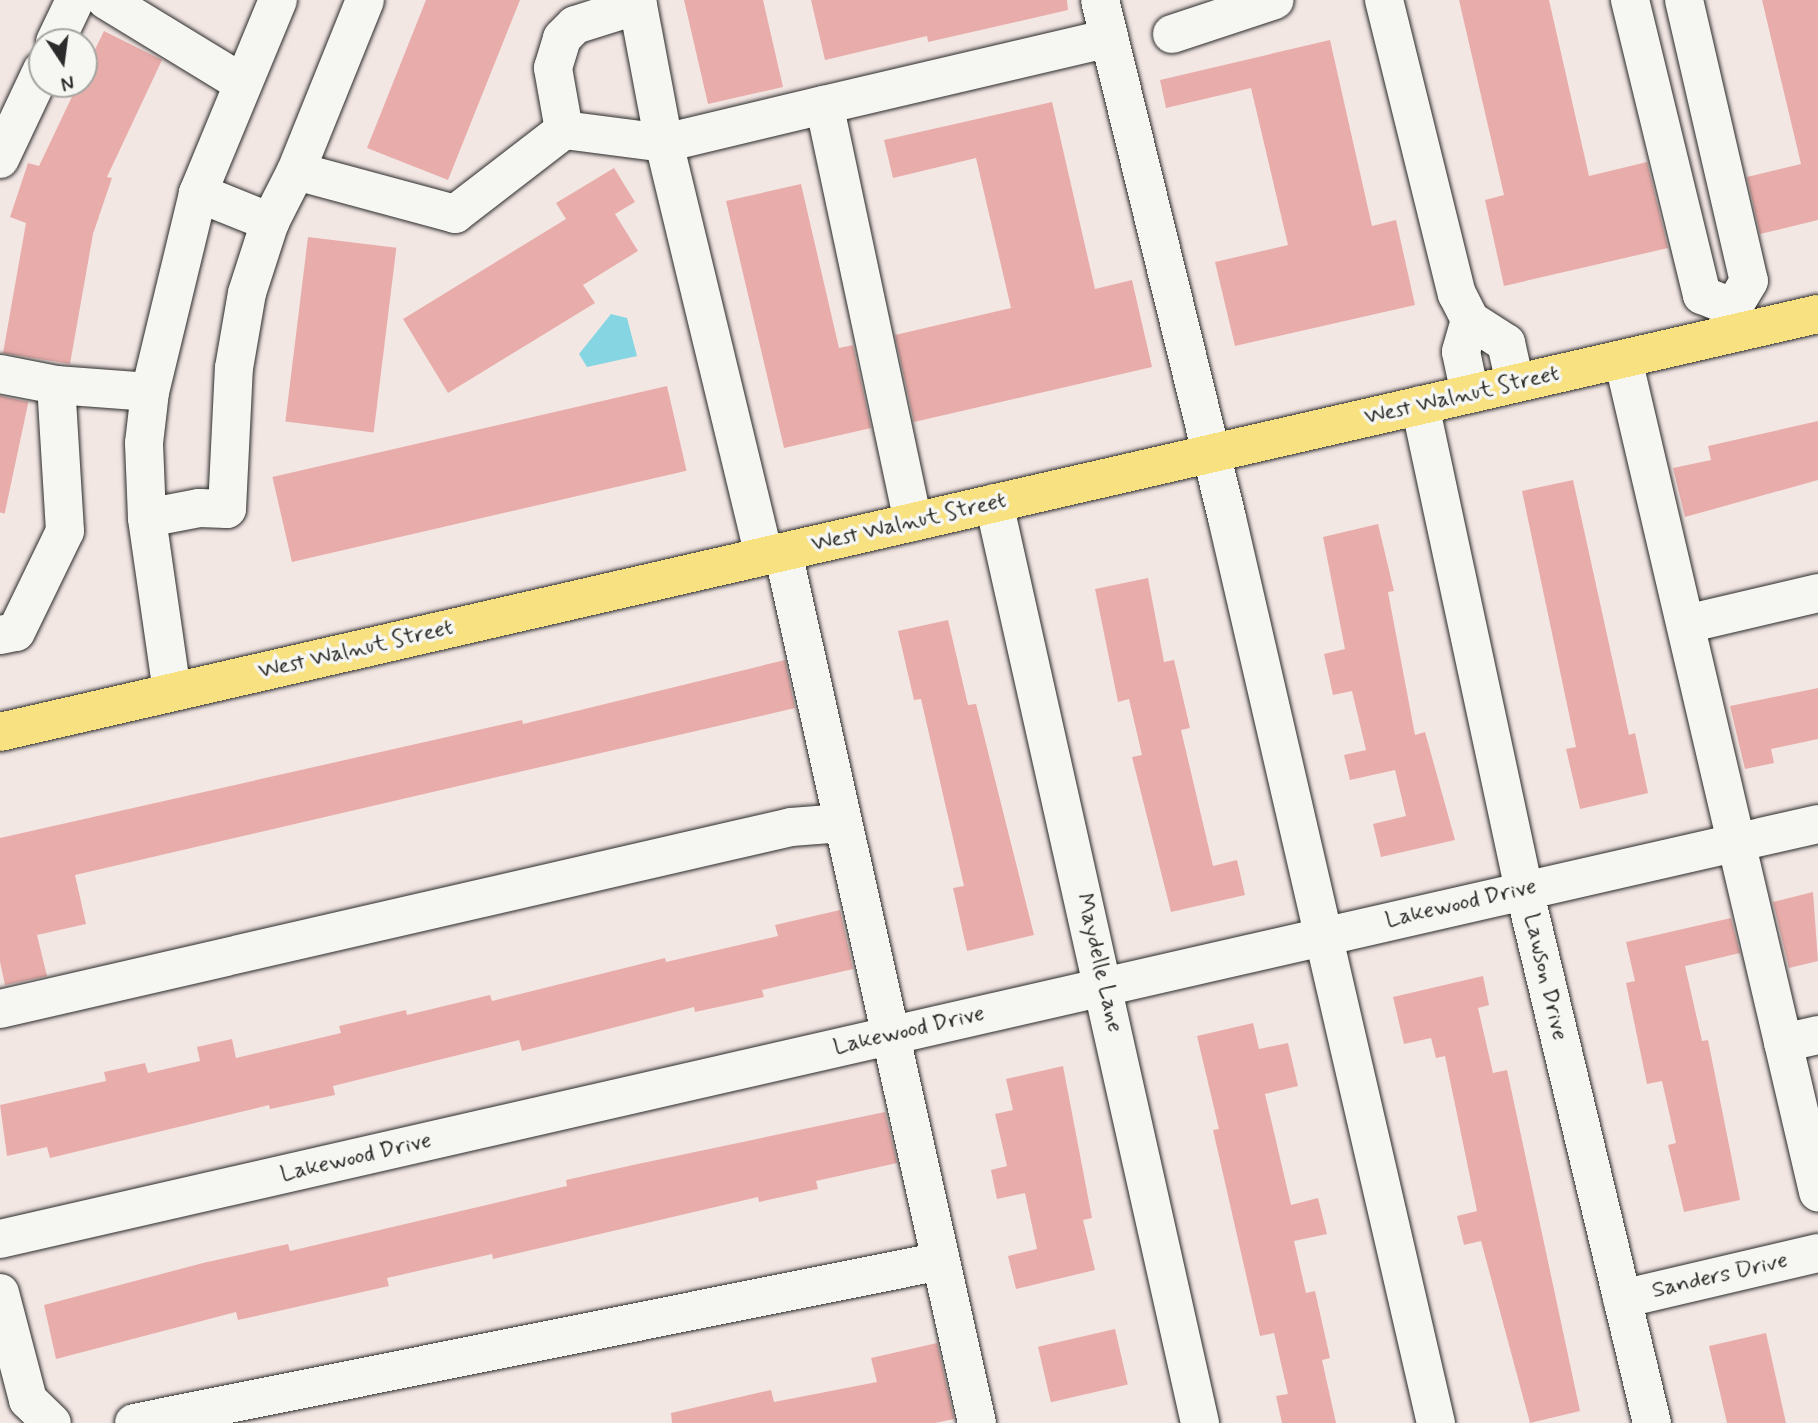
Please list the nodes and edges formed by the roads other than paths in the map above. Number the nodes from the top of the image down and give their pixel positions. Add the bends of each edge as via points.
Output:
1 (75, 0) edge
2 (106, 0) edge
3 (278, 0) edge
4 (365, 0) edge
5 (1100, 0) edge
6 (1275, 0) edge
7 (1384, 0) edge
8 (1630, 0) edge
9 (1684, 0) edge
10 (638, 3) edge
11 (62, 28) edge
12 (1172, 34) dead end
13 (1109, 38) junction
14 (242, 83) junction
15 (29, 98) edge
16 (824, 105) junction
17 (564, 130) junction
18 (664, 142) junction
19 (0, 159) edge
20 (296, 171) junction
21 (198, 192) junction
22 (270, 222) junction
23 (1818, 314) edge
24 (1470, 320) junction
25 (1734, 322) junction
26 (1622, 359) junction
27 (0, 374) edge
28 (1515, 383) junction
29 (55, 385) junction
30 (150, 392) junction
31 (1470, 394) junction
32 (1420, 405) junction
33 (1211, 453) junction
34 (994, 503) junction
35 (147, 517) junction
36 (913, 522) junction
37 (773, 554) junction
38 (1818, 593) edge
39 (1686, 624) junction
40 (0, 635) edge
41 (172, 692) junction
42 (0, 732) edge
43 (842, 823) junction
44 (1818, 824) edge
45 (1735, 842) junction
46 (1524, 889) junction
47 (1324, 935) junction
48 (1104, 985) junction
49 (0, 1009) edge
50 (892, 1034) junction
51 (1801, 1039) edge
52 (1818, 1192) edge
53 (0, 1239) edge
54 (1818, 1253) edge
55 (941, 1261) junction
56 (0, 1293) edge
57 (1622, 1299) junction
58 (52, 1423) edge
59 (134, 1423) edge
60 (977, 1423) edge
61 (1200, 1423) edge
62 (1436, 1423) edge
63 (1652, 1423) edge

1 - 11 street
2 - 14 street
3 - 14 street
4 - 20 street
5 - 13 street
6 - 12 street
7 - 24 street via 1457,294
8 - 25 street via 1702,295
9 - 25 street via 1749,281
10 - 17 street via 575,25 562,38 553,68
10 - 18 street
13 - 16 street
13 - 33 street
14 - 21 street
15 - 19 street
16 - 18 street
16 - 36 street
17 - 18 street
17 - 20 street via 455,214
18 - 37 street
20 - 22 street
21 - 22 street
21 - 30 street
22 - 35 street via 247,293 234,368 227,509 199,508
23 - 25 main road, West Walnut Street
24 - 28 street via 1506,343
24 - 31 street via 1461,352
25 - 26 main road, West Walnut Street
26 - 28 main road, West Walnut Street
26 - 39 street
27 - 29 street
28 - 31 main road, West Walnut Street
29 - 30 street
29 - 40 street via 65,531 16,632
30 - 35 street via 144,443
31 - 32 main road, West Walnut Street
32 - 33 main road, West Walnut Street
32 - 46 street, Lawson Drive
33 - 34 main road, West Walnut Street
33 - 47 street
34 - 36 main road, West Walnut Street
34 - 48 street, Maydelle Lane
35 - 41 street
36 - 37 main road, West Walnut Street
37 - 41 main road, West Walnut Street
37 - 43 street
38 - 39 street
39 - 45 street
41 - 42 main road, West Walnut Street
43 - 49 street via 791,827
43 - 50 street
44 - 45 street, Lakewood Drive
45 - 46 street, Lakewood Drive
45 - 51 street
46 - 47 street, Lakewood Drive
46 - 57 street, Lawson Drive
47 - 48 street, Lakewood Drive
47 - 62 street
48 - 50 street, Lakewood Drive
48 - 61 street, Maydelle Lane
50 - 53 street, Lakewood Drive
50 - 55 street
51 - 52 street
54 - 57 street, Sanders Drive
55 - 59 street
55 - 60 street
56 - 58 street via 27,1400
57 - 63 street, Lawson Drive

